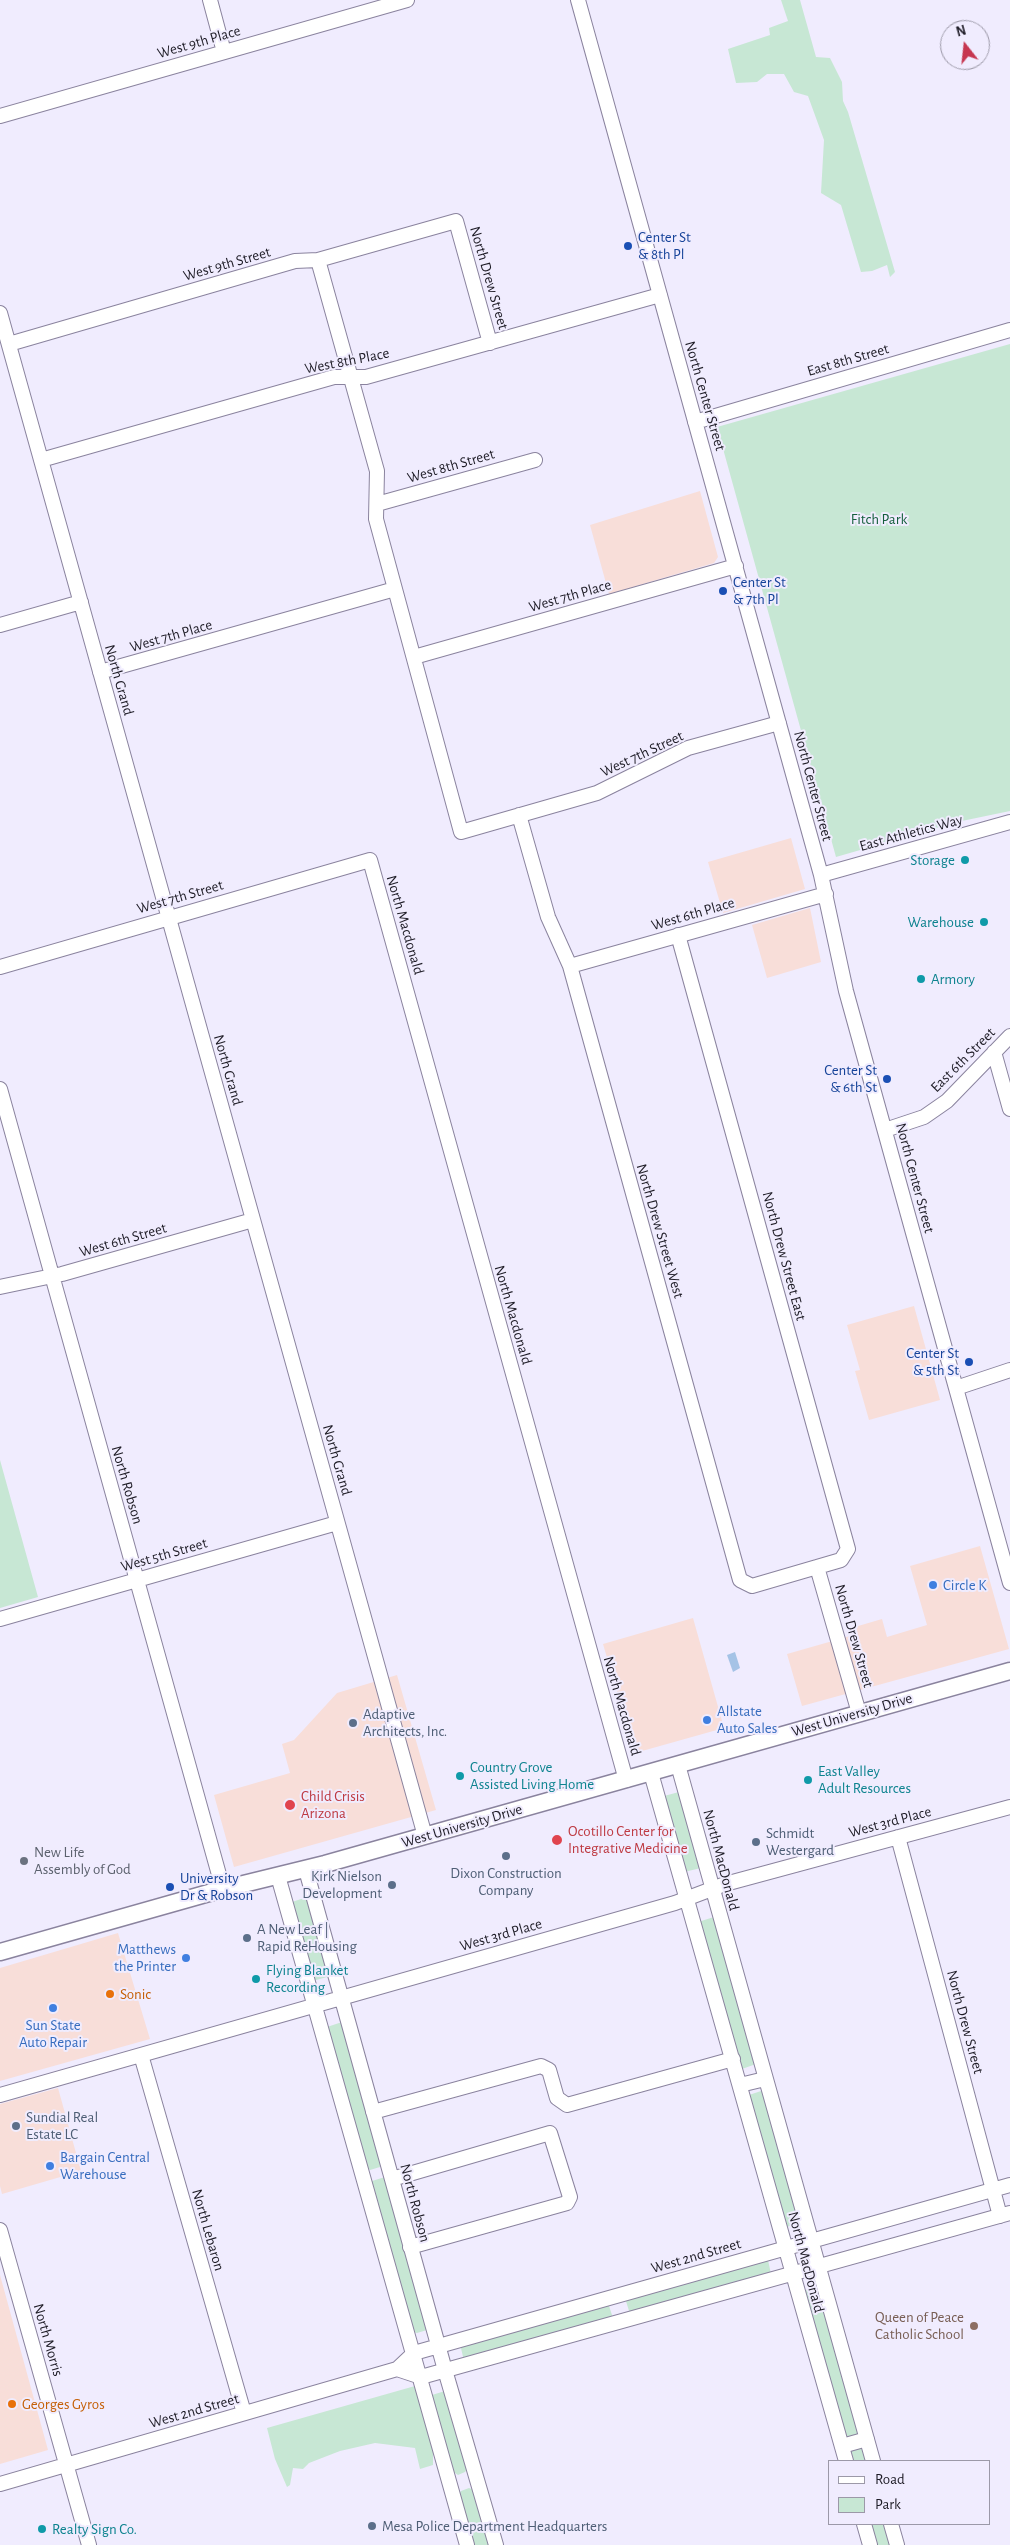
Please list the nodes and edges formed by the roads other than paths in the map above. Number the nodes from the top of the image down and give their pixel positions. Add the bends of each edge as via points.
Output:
1 (210, 0) edge
2 (407, 0) edge
3 (578, 0) edge
4 (224, 52) junction
5 (0, 116) edge
6 (456, 221) joint
7 (318, 260) junction
8 (660, 295) junction
9 (0, 313) edge
10 (1010, 330) edge
11 (490, 343) junction
12 (9, 344) junction
13 (351, 376) junction
14 (695, 422) junction
15 (41, 460) junction
16 (535, 460) dead end
17 (376, 504) junction
18 (736, 566) junction
19 (395, 590) junction
20 (81, 602) junction
21 (0, 625) edge
22 (414, 657) junction
23 (100, 672) junction
24 (779, 723) junction
25 (519, 816) junction
26 (1010, 822) edge
27 (370, 860) joint
28 (821, 874) junction
29 (826, 894) junction
30 (168, 918) junction
31 (678, 935) junction
32 (570, 966) junction
33 (0, 967) edge
34 (1010, 1036) edge
35 (994, 1052) junction
36 (0, 1089) edge
37 (1010, 1109) edge
38 (885, 1130) junction
39 (253, 1220) junction
40 (52, 1276) junction
41 (0, 1287) edge
42 (1010, 1370) edge
43 (956, 1388) junction
44 (337, 1523) junction
45 (817, 1567) junction
46 (137, 1580) junction
47 (1010, 1583) edge
48 (0, 1618) edge
49 (1010, 1671) edge
50 (859, 1713) junction
51 (678, 1765) junction
52 (651, 1773) junction
53 (626, 1780) junction
54 (1010, 1807) edge
55 (425, 1836) junction
56 (898, 1837) junction
57 (306, 1870) junction
58 (278, 1876) junction
59 (223, 1889) junction
60 (712, 1889) junction
61 (688, 1898) junction
62 (0, 1952) edge
63 (341, 1997) junction
64 (315, 2004) junction
65 (141, 2055) junction
66 (733, 2059) junction
67 (765, 2079) junction
68 (740, 2085) junction
69 (0, 2095) edge
70 (373, 2112) junction
71 (392, 2179) junction
72 (1010, 2184) edge
73 (993, 2189) junction
74 (1005, 2214) edge
75 (0, 2230) edge
76 (810, 2240) junction
77 (410, 2247) junction
78 (786, 2247) junction
79 (818, 2267) junction
80 (792, 2274) junction
81 (438, 2346) junction
82 (414, 2353) junction
83 (396, 2369) junction
84 (444, 2370) junction
85 (421, 2377) junction
86 (244, 2413) junction
87 (867, 2440) junction
88 (842, 2446) junction
89 (846, 2460) edge
90 (874, 2460) edge
91 (66, 2466) junction
92 (0, 2484) edge
93 (864, 2525) edge
94 (891, 2525) edge
95 (89, 2545) edge
96 (467, 2545) edge
97 (496, 2545) edge
98 (870, 2545) edge
99 (897, 2545) edge

1 - 4 street
2 - 4 street, West 9th Place
3 - 8 street, North Center Street
4 - 5 street, West 9th Place
6 - 7 street, West 9th Street
6 - 11 street, North Drew Street
7 - 12 street, West 9th Street via 295,261
7 - 13 street
8 - 11 street, West 8th Place
8 - 14 street, North Center Street
9 - 12 street, North Grand
10 - 14 street, East 8th Street
11 - 13 street, West 8th Place via 366,377
12 - 15 street, North Grand
13 - 15 street, West 8th Place via 334,377
13 - 17 street via 377,471
14 - 18 street, North Center Street
15 - 20 street, North Grand
16 - 17 street, West 8th Street
17 - 19 street via 376,519
18 - 22 street, West 7th Place
18 - 24 street, North Center Street
19 - 22 street
19 - 23 street, West 7th Place
20 - 21 street
20 - 23 street, North Grand
22 - 25 street, West 7th Street via 461,832
23 - 30 street, North Grand
24 - 25 street, West 7th Street via 688,748 597,793
24 - 28 street, North Center Street
25 - 32 street, North Drew Street West via 548,917
26 - 28 street, East Athletics Way
27 - 30 street, West 7th Street
27 - 53 street, North Macdonald
28 - 29 street, North Center Street
29 - 31 street, West 6th Place
29 - 38 street, North Center Street via 846,991
30 - 33 street, West 7th Street
30 - 39 street, North Grand
31 - 32 street, West 6th Place
31 - 45 street, North Drew Street East via 848,1549 841,1560
32 - 45 street, North Drew Street West via 740,1580 752,1586
34 - 35 street, East 6th Street
35 - 37 street
35 - 38 street, East 6th Street via 947,1100 924,1117
36 - 40 street, North Robson
38 - 43 street, North Center Street
39 - 40 street, West 6th Street
39 - 44 street, North Grand
40 - 41 street, West 6th Street
40 - 46 street, North Robson
42 - 43 street
43 - 47 street, North Center Street
44 - 46 street, West 5th Street
44 - 55 street, North Grand
45 - 50 street, North Drew Street
46 - 48 street, West 5th Street
46 - 59 street, North Robson
49 - 50 main road, West University Drive
50 - 51 main road, West University Drive
51 - 52 main road, West University Drive
51 - 60 street, North MacDonald
52 - 53 main road, West University Drive
52 - 61 street, North MacDonald
53 - 55 main road, West University Drive
54 - 56 street, West 3rd Place
55 - 57 main road, West University Drive
56 - 60 street, West 3rd Place
56 - 73 street, North Drew Street
57 - 58 main road, West University Drive
57 - 63 street, North Robson
58 - 59 main road, West University Drive
58 - 64 street
59 - 62 main road, West University Drive
60 - 61 street, West 3rd Place
60 - 67 street, North MacDonald
61 - 63 street, West 3rd Place
61 - 66 street, North MacDonald
63 - 64 street, West 3rd Place
63 - 70 street, North Robson
64 - 65 street, West 3rd Place
64 - 82 street
65 - 69 street, West 3rd Place
65 - 86 street, North Lebaron
66 - 68 street, North MacDonald
66 - 70 street via 567,2105 557,2098 548,2070 541,2066
67 - 68 street
67 - 76 street, North MacDonald
68 - 78 street, North MacDonald
70 - 71 street, North Robson
71 - 77 street, North Robson
71 - 77 street via 550,2133 570,2197 567,2203
72 - 73 street, West 2nd Street
73 - 74 street, North Drew Street
73 - 76 street, West 2nd Street
74 - 79 street
75 - 91 street, North Morris
76 - 78 street, West 2nd Street
76 - 79 street, North MacDonald
77 - 81 street, North Robson
78 - 80 street, North MacDonald
78 - 81 street, West 2nd Street
79 - 80 street
79 - 87 street, North MacDonald
80 - 84 street
80 - 88 street, North MacDonald
81 - 82 street, West 2nd Street
81 - 84 street, North Robson
82 - 83 street, West 2nd Street
82 - 85 street
83 - 85 street
83 - 86 street, West 2nd Street
84 - 85 street
84 - 97 street, North Robson
85 - 96 street
86 - 91 street, West 2nd Street
87 - 88 street
87 - 90 street, North MacDonald
88 - 89 street, North MacDonald
91 - 92 street, West 2nd Street
91 - 95 street, North Morris
93 - 98 street
94 - 99 street

